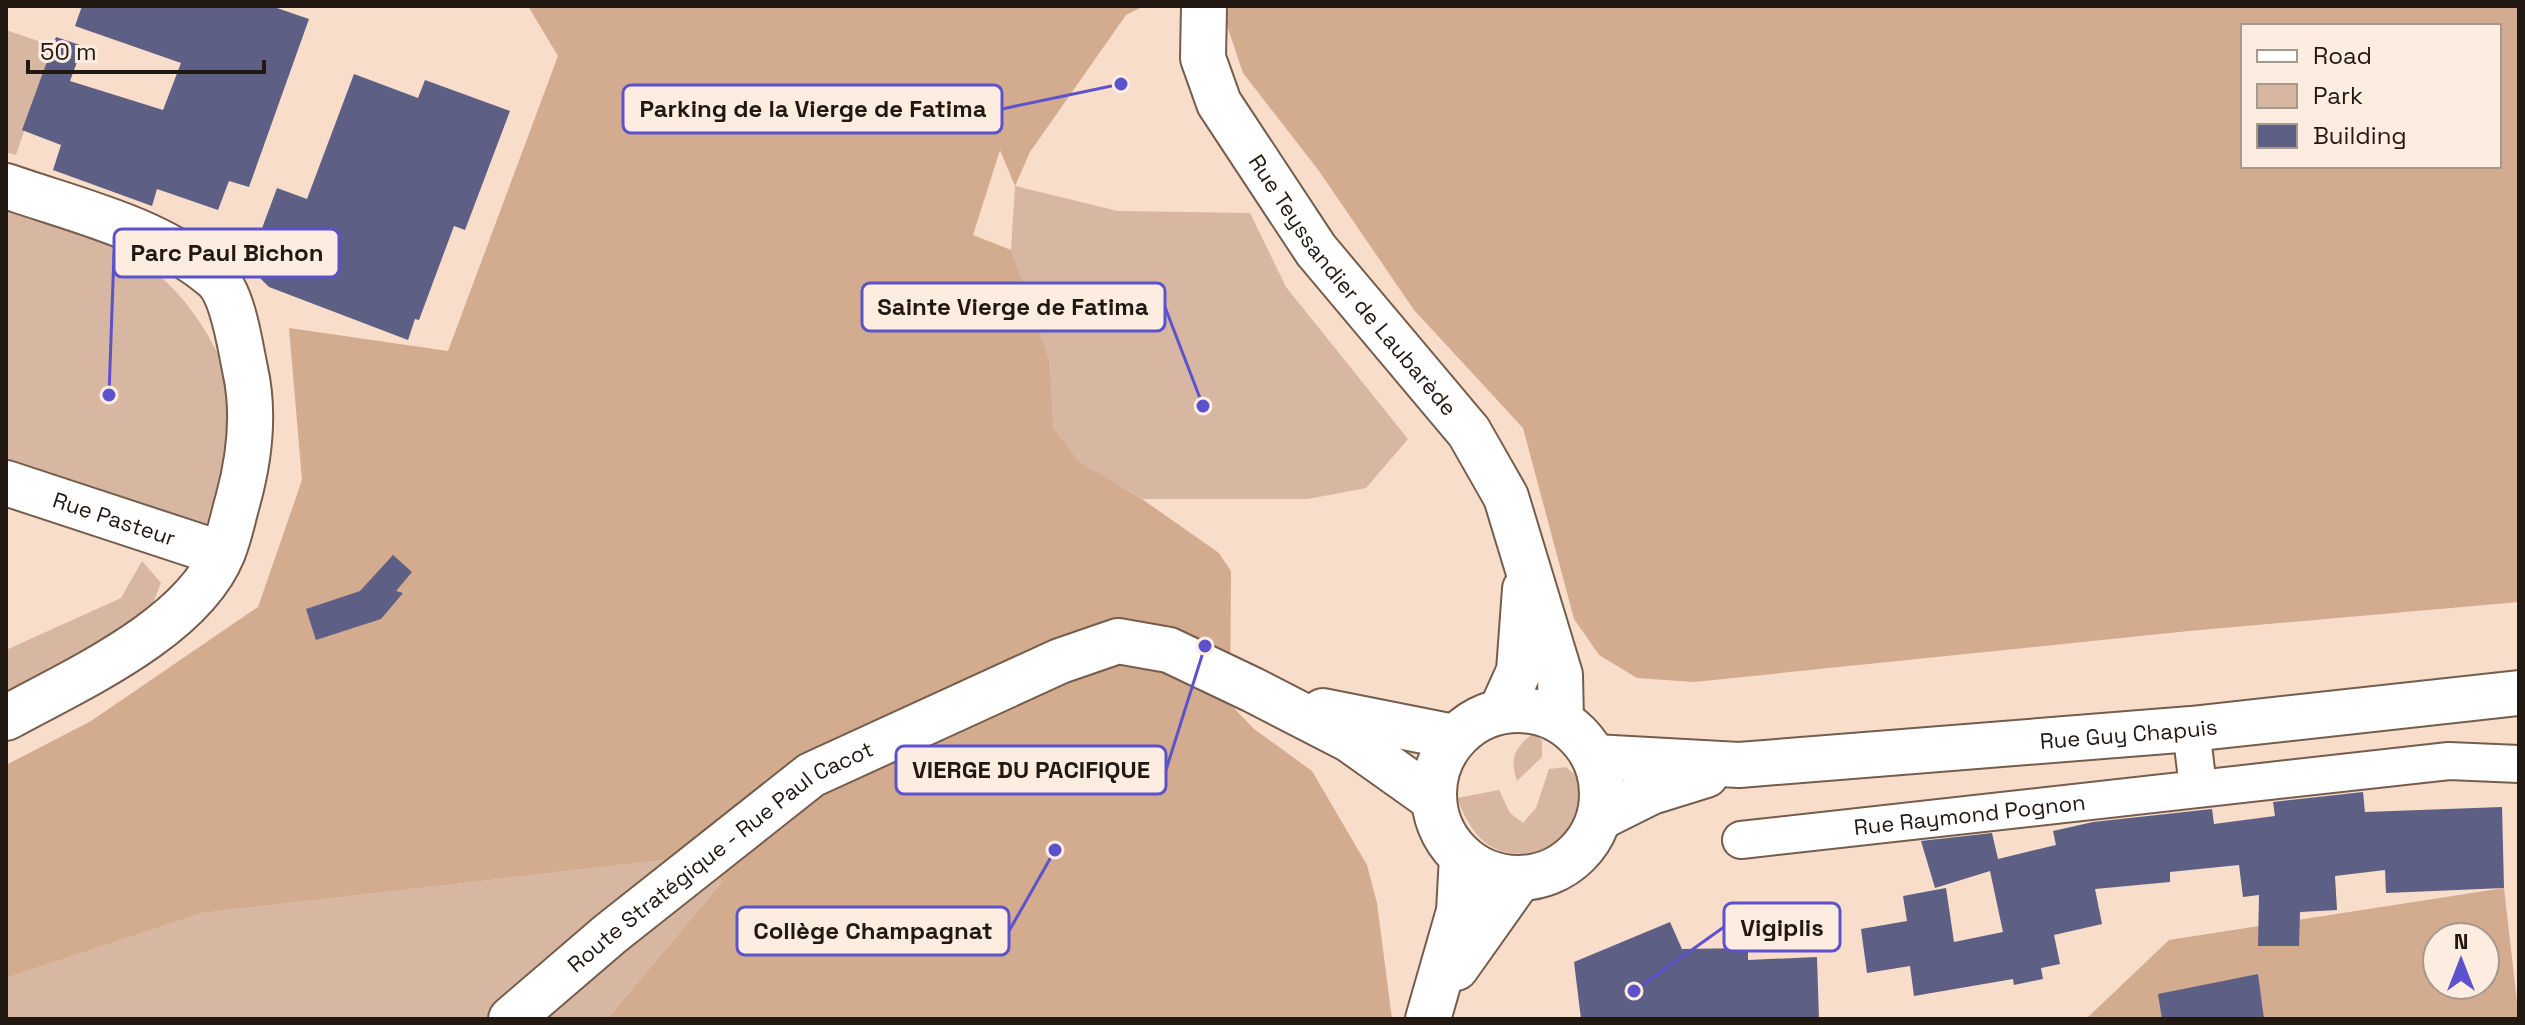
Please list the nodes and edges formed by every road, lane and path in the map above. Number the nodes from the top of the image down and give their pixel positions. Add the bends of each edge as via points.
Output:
1 (1204, 6) edge
2 (6, 186) edge
3 (6, 483) edge
4 (222, 554) junction
5 (1527, 559) junction
6 (1253, 690) junction
7 (2519, 693) edge
8 (1501, 711) junction
9 (6, 718) edge
10 (1561, 721) junction
11 (2191, 729) junction
12 (1454, 737) junction
13 (1594, 757) junction
14 (2519, 764) edge
15 (1739, 765) junction
16 (2198, 787) junction
17 (1433, 799) junction
18 (1599, 818) junction
19 (1741, 840) dead end
20 (1462, 857) junction
21 (1519, 879) junction
22 (1432, 1008) edge
23 (511, 1019) edge

1 - 5 main road, Rue Teyssandier de Laubarède via 1203,58 1219,103 1316,250 1469,432 1506,497
2 - 4 main road via 135,229 175,249 218,281 235,322 250,391 249,459
3 - 4 main road, Rue Pasteur
4 - 9 main road via 177,615 121,655
5 - 8 main road, Rue Teyssandier de Laubarède via 1519,671
5 - 10 main road, Rue Teyssandier de Laubarède via 1560,675
6 - 12 main road, Route Stratégique - Rue Paul Cacot via 1346,718
6 - 17 main road, Route Stratégique - Rue Paul Cacot via 1350,740
6 - 23 main road, Route Stratégique - Rue Paul Cacot via 1169,650 1118,641 983,695 811,775
7 - 11 main road, Rue Guy Chapuis
8 - 10 main road via 1522,709
8 - 12 main road via 1476,720
10 - 13 main road
11 - 15 main road, Rue Guy Chapuis
11 - 16 street
12 - 17 main road via 1438,766
13 - 15 main road, Rue Guy Chapuis
13 - 18 main road via 1603,797
14 - 16 street, Rue Raymond Pognon via 2449,761
15 - 18 main road, Rue Guy Chapuis via 1651,792
16 - 19 street, Rue Raymond Pognon
17 - 20 main road via 1446,841
18 - 21 main road via 1588,842 1569,861 1545,874
20 - 21 main road via 1478,869
20 - 22 main road via 1459,911
21 - 22 main road

